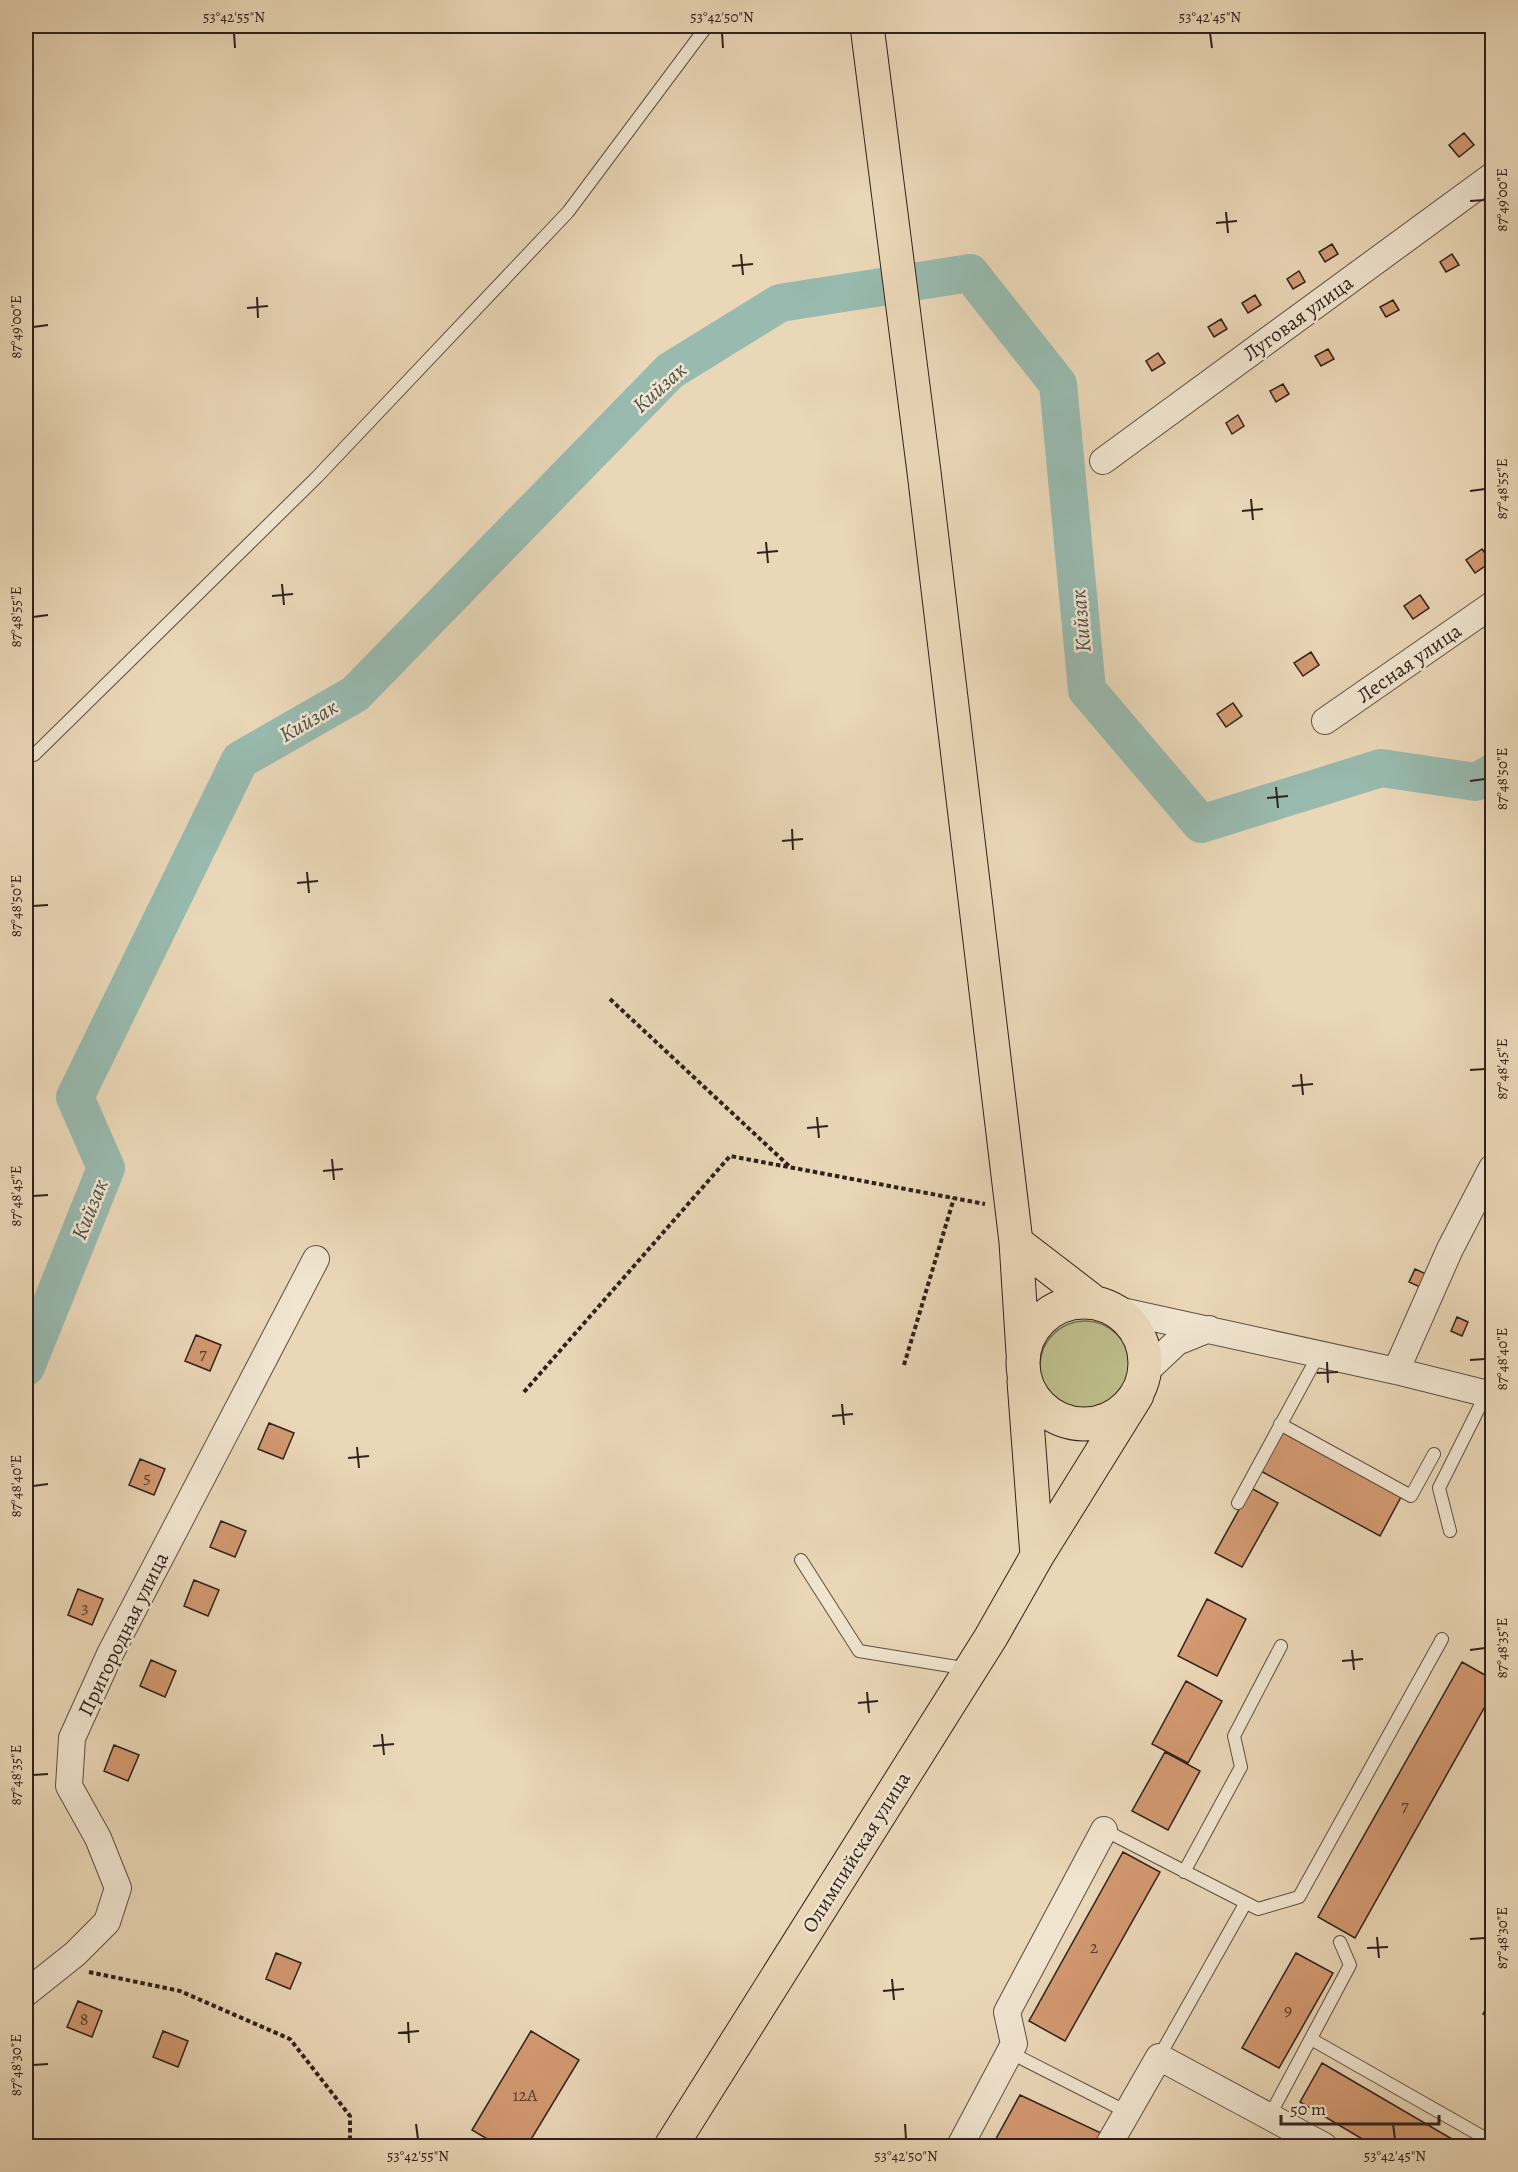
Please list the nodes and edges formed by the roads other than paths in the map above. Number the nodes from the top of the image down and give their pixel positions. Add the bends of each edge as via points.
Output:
1 (707, 26) edge
2 (867, 26) edge
3 (1492, 176) edge
4 (1102, 461) dead end
5 (1492, 605) edge
6 (1325, 721) dead end
7 (34, 755) dead end
8 (1492, 1168) edge
9 (1017, 1242) junction
10 (316, 1259) dead end
11 (1105, 1306) junction
12 (1209, 1329) junction
13 (1319, 1354) junction
14 (1024, 1365) junction
15 (1396, 1371) junction
16 (1141, 1384) junction
17 (1489, 1394) edge
18 (1280, 1424) junction
19 (1434, 1454) dead end
20 (1238, 1503) dead end
21 (1450, 1531) dead end
22 (1037, 1556) junction
23 (801, 1560) dead end
24 (1442, 1639) dead end
25 (1281, 1646) dead end
26 (970, 1669) junction
27 (1104, 1830) joint
28 (1184, 1872) junction
29 (1245, 1904) junction
30 (1340, 1942) dead end
31 (26, 1993) edge
32 (1311, 2038) junction
33 (1009, 2052) junction
34 (1159, 2057) junction
35 (1127, 2112) junction
36 (1269, 2117) junction
37 (1492, 2142) edge
38 (671, 2146) edge
39 (960, 2146) edge
40 (1108, 2146) edge
41 (1324, 2146) edge

1 - 7 lane via 568,212 317,477
2 - 9 main road
3 - 4 street, Луговая улица
5 - 6 street, Лесная улица
8 - 15 street via 1450,1249
9 - 11 main road
9 - 14 main road
10 - 31 street, Пригородная улица via 110,1654 72,1738 69,1786 98,1838 118,1888 107,1922
11 - 12 street
11 - 14 main road via 1070,1303 1048,1313 1032,1330
11 - 16 main road via 1134,1326 1141,1341
12 - 13 street
12 - 16 street via 1177,1342
13 - 15 street
13 - 18 lane
14 - 16 main road via 1035,1399 1052,1416 1075,1424 1099,1423 1121,1413
14 - 22 main road
15 - 17 street
16 - 22 main road, Олимпийская улица
17 - 21 lane via 1439,1488
18 - 19 lane via 1412,1496
18 - 20 lane
22 - 26 main road, Олимпийская улица
23 - 26 lane via 859,1651
24 - 29 lane via 1299,1897 1258,1909
25 - 28 lane via 1234,1736 1242,1767
26 - 38 main road, Олимпийская улица
27 - 28 lane
27 - 33 street via 1007,2012 1014,2044
28 - 29 lane
29 - 34 lane
30 - 32 lane via 1350,1965
32 - 36 lane
32 - 37 lane
33 - 35 lane
33 - 39 street
34 - 35 street
34 - 36 street
35 - 40 street
36 - 41 street

